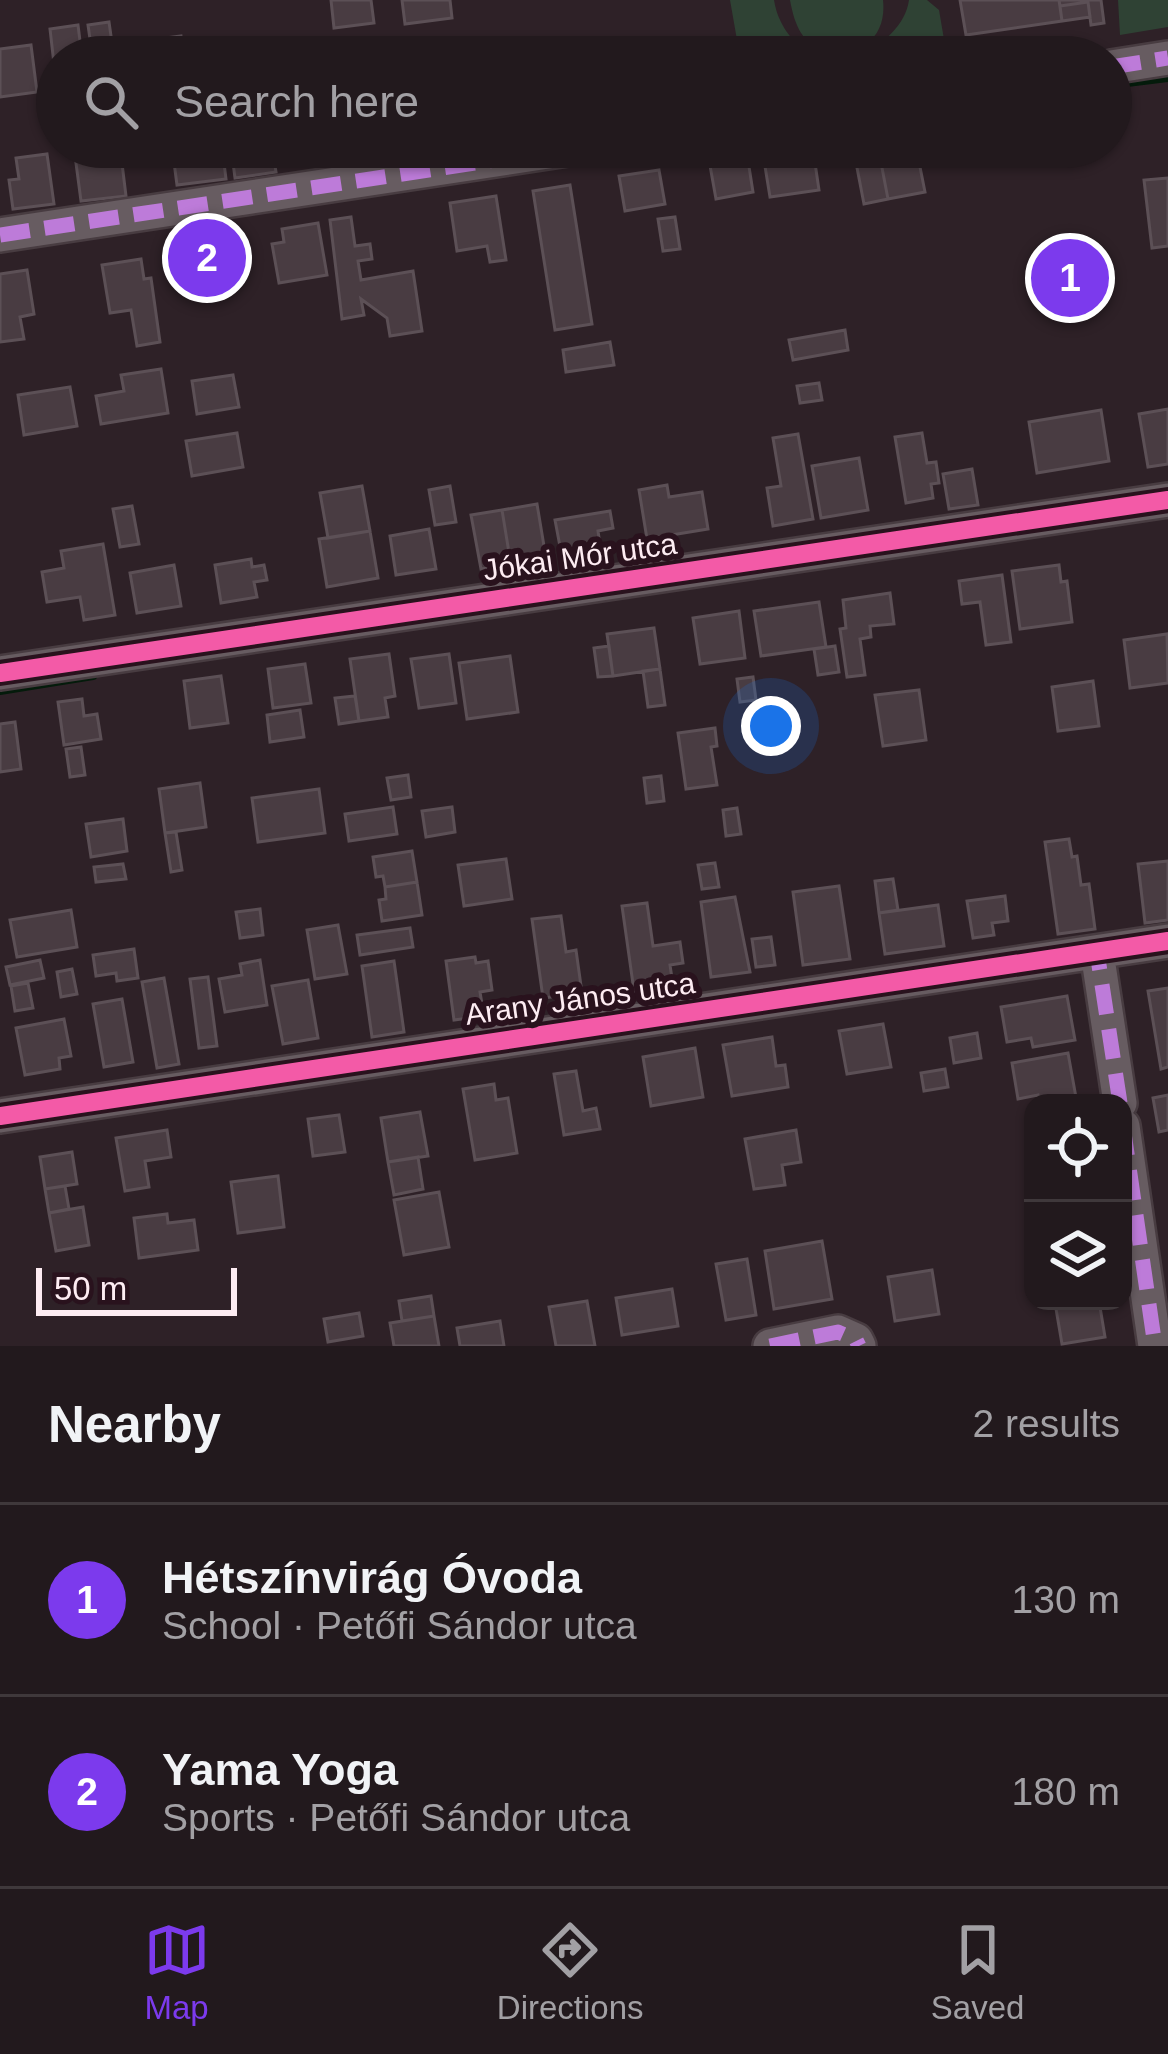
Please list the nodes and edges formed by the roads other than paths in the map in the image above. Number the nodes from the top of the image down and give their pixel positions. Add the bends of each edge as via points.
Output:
1 (1168, 58) edge
2 (1132, 64) edge
3 (442, 168) edge
4 (0, 235) edge
5 (1168, 500) edge
6 (0, 673) edge
7 (1168, 941) edge
8 (1097, 952) junction
9 (1119, 1094) edge
10 (0, 1116) edge
11 (1132, 1188) edge
12 (770, 1346) edge
13 (859, 1346) edge
14 (1155, 1346) edge

1 - 2 street
3 - 4 street
5 - 6 street, Jókai Mór utca
7 - 8 street, Arany János utca
8 - 9 street
8 - 10 street, Arany János utca
11 - 14 street
12 - 13 street via 838,1332

